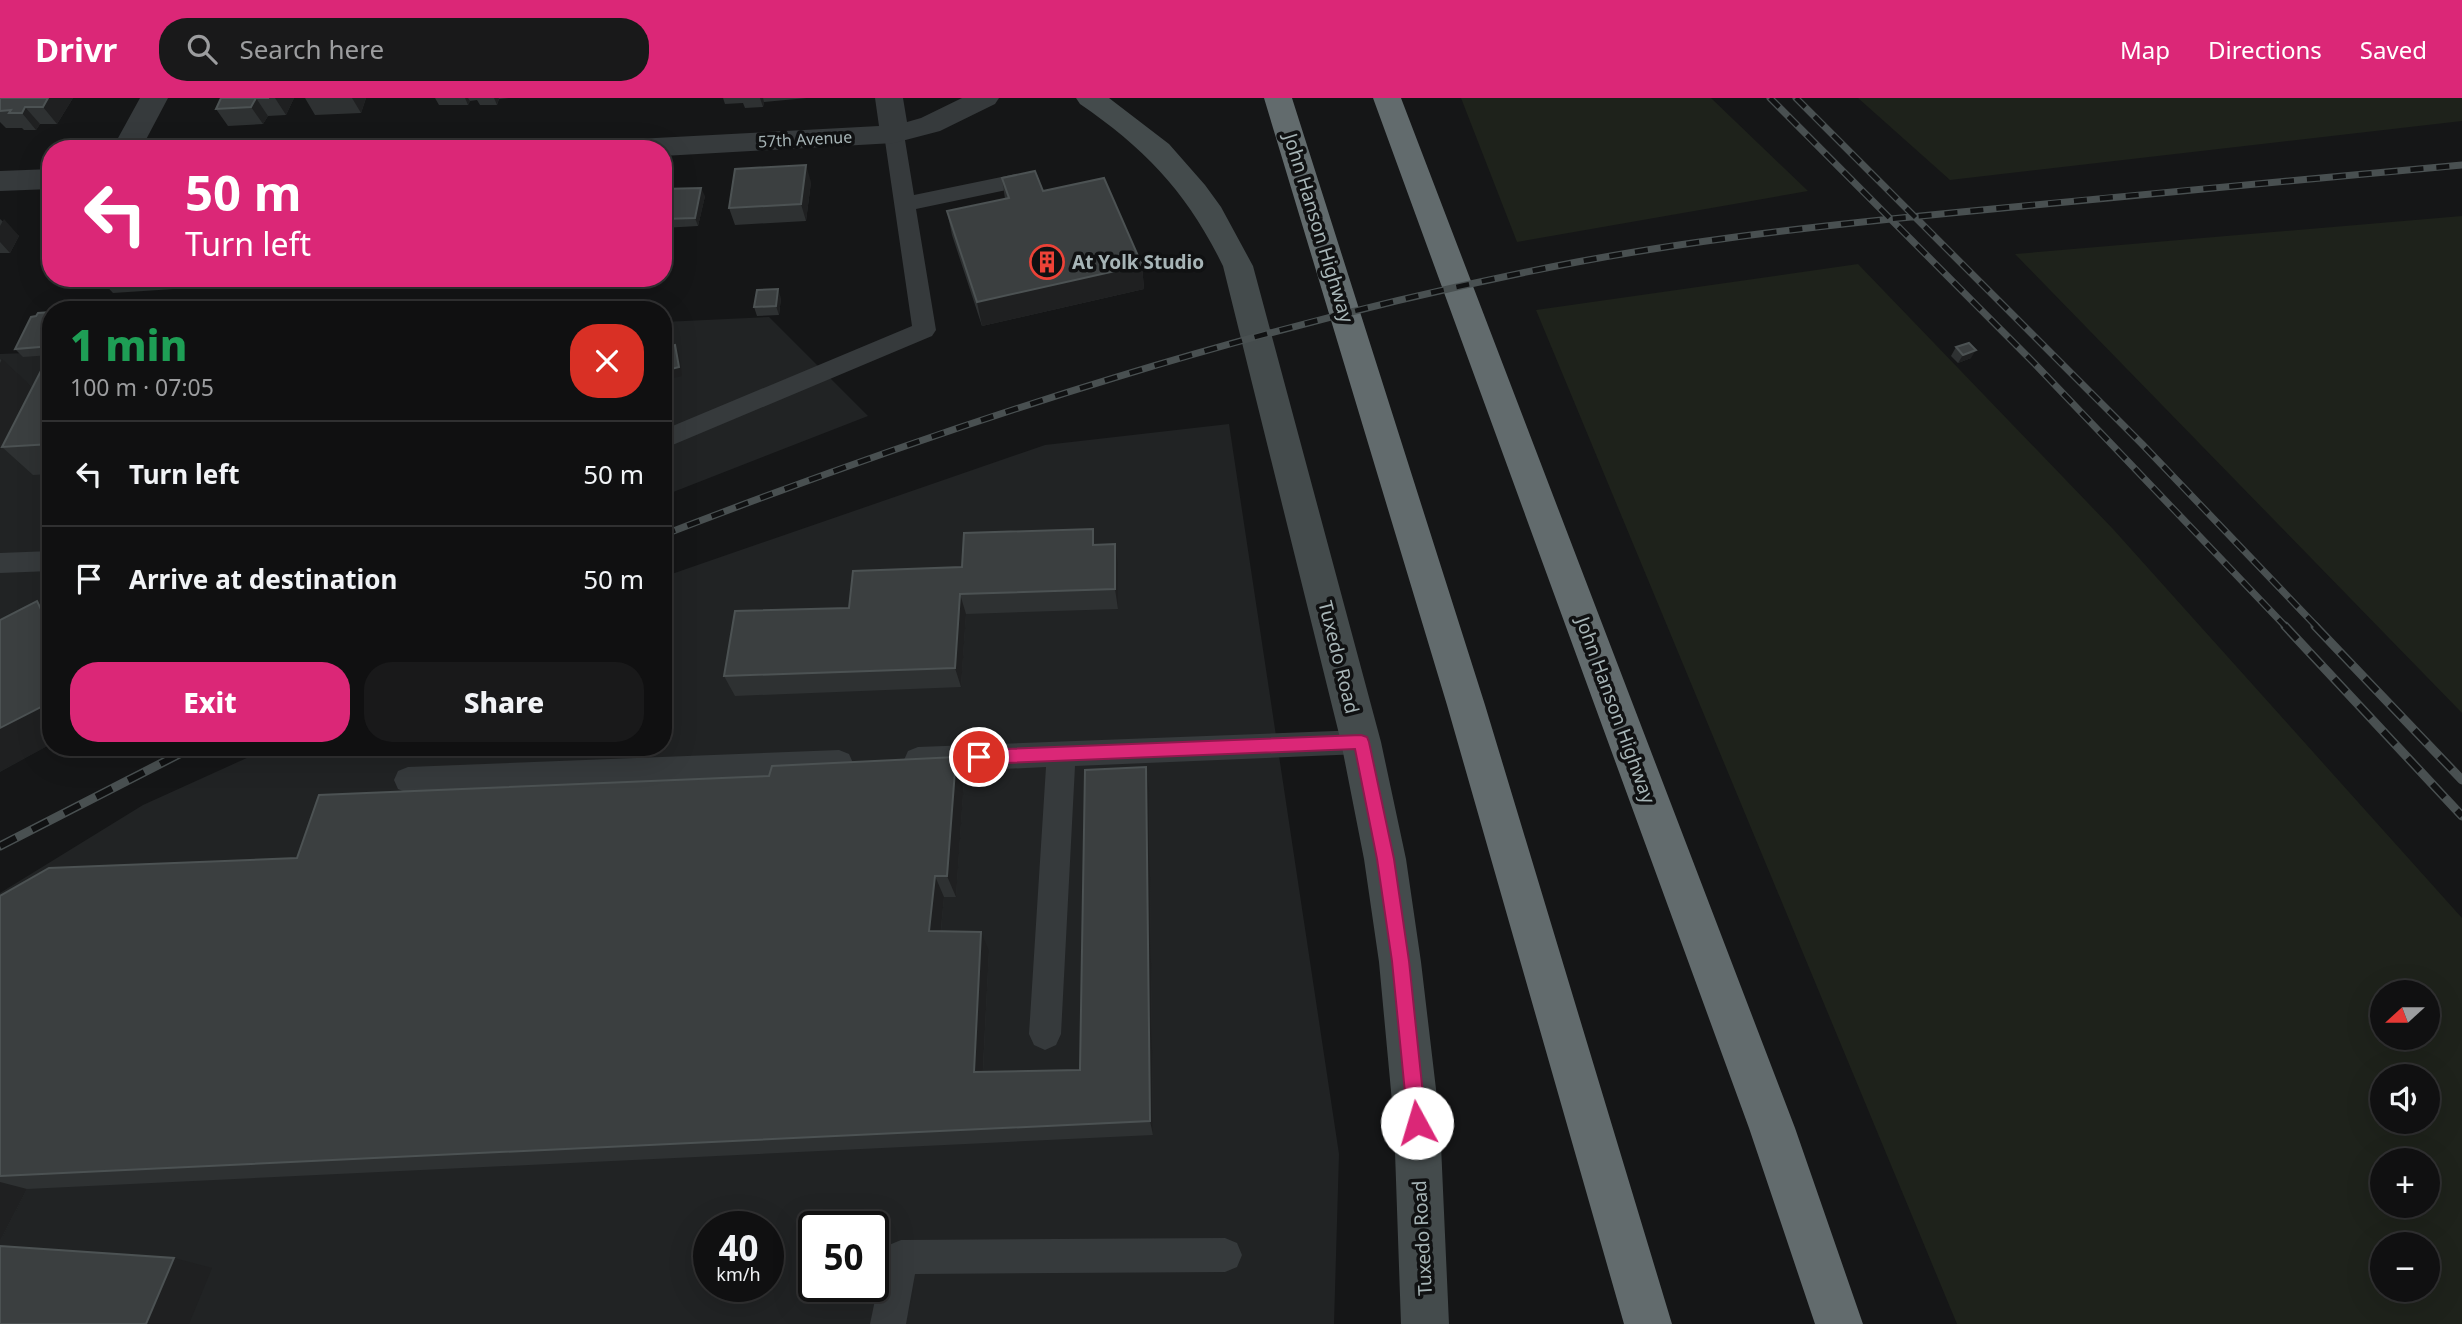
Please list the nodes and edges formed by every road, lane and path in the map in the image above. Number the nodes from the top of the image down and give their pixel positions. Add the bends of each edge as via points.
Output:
1 (154, 98) edge
2 (889, 98) edge
3 (985, 98) edge
4 (1090, 98) edge
5 (1278, 98) edge
6 (1387, 98) edge
7 (894, 134) junction
8 (131, 140) edge
9 (672, 146) edge
10 (42, 179) edge
11 (0, 181) edge
12 (1016, 181) edge
13 (903, 205) junction
14 (672, 436) edge
15 (42, 562) edge
16 (5, 565) edge
17 (1361, 742) junction
18 (1061, 754) junction
19 (408, 780) dead end
20 (1045, 1034) dead end
21 (1226, 1255) dead end
22 (888, 1324) edge
23 (1425, 1324) edge
24 (1648, 1324) edge
25 (1839, 1324) edge

1 - 8 street
2 - 7 street
3 - 7 street, 57th Avenue via 930,125
4 - 17 main road, Tuxedo Road via 1132,127 1180,171 1220,227 1238,266
5 - 24 highway, John Hanson Highway via 1504,833
6 - 25 highway, John Hanson Highway via 1772,1128
7 - 9 street, 57th Avenue
7 - 13 lane
10 - 11 street
12 - 13 lane
13 - 14 lane via 924,330
15 - 16 lane
17 - 18 lane
17 - 23 main road, Tuxedo Road via 1401,961 1417,1123
18 - 19 lane
18 - 20 lane
21 - 22 lane via 901,1257

